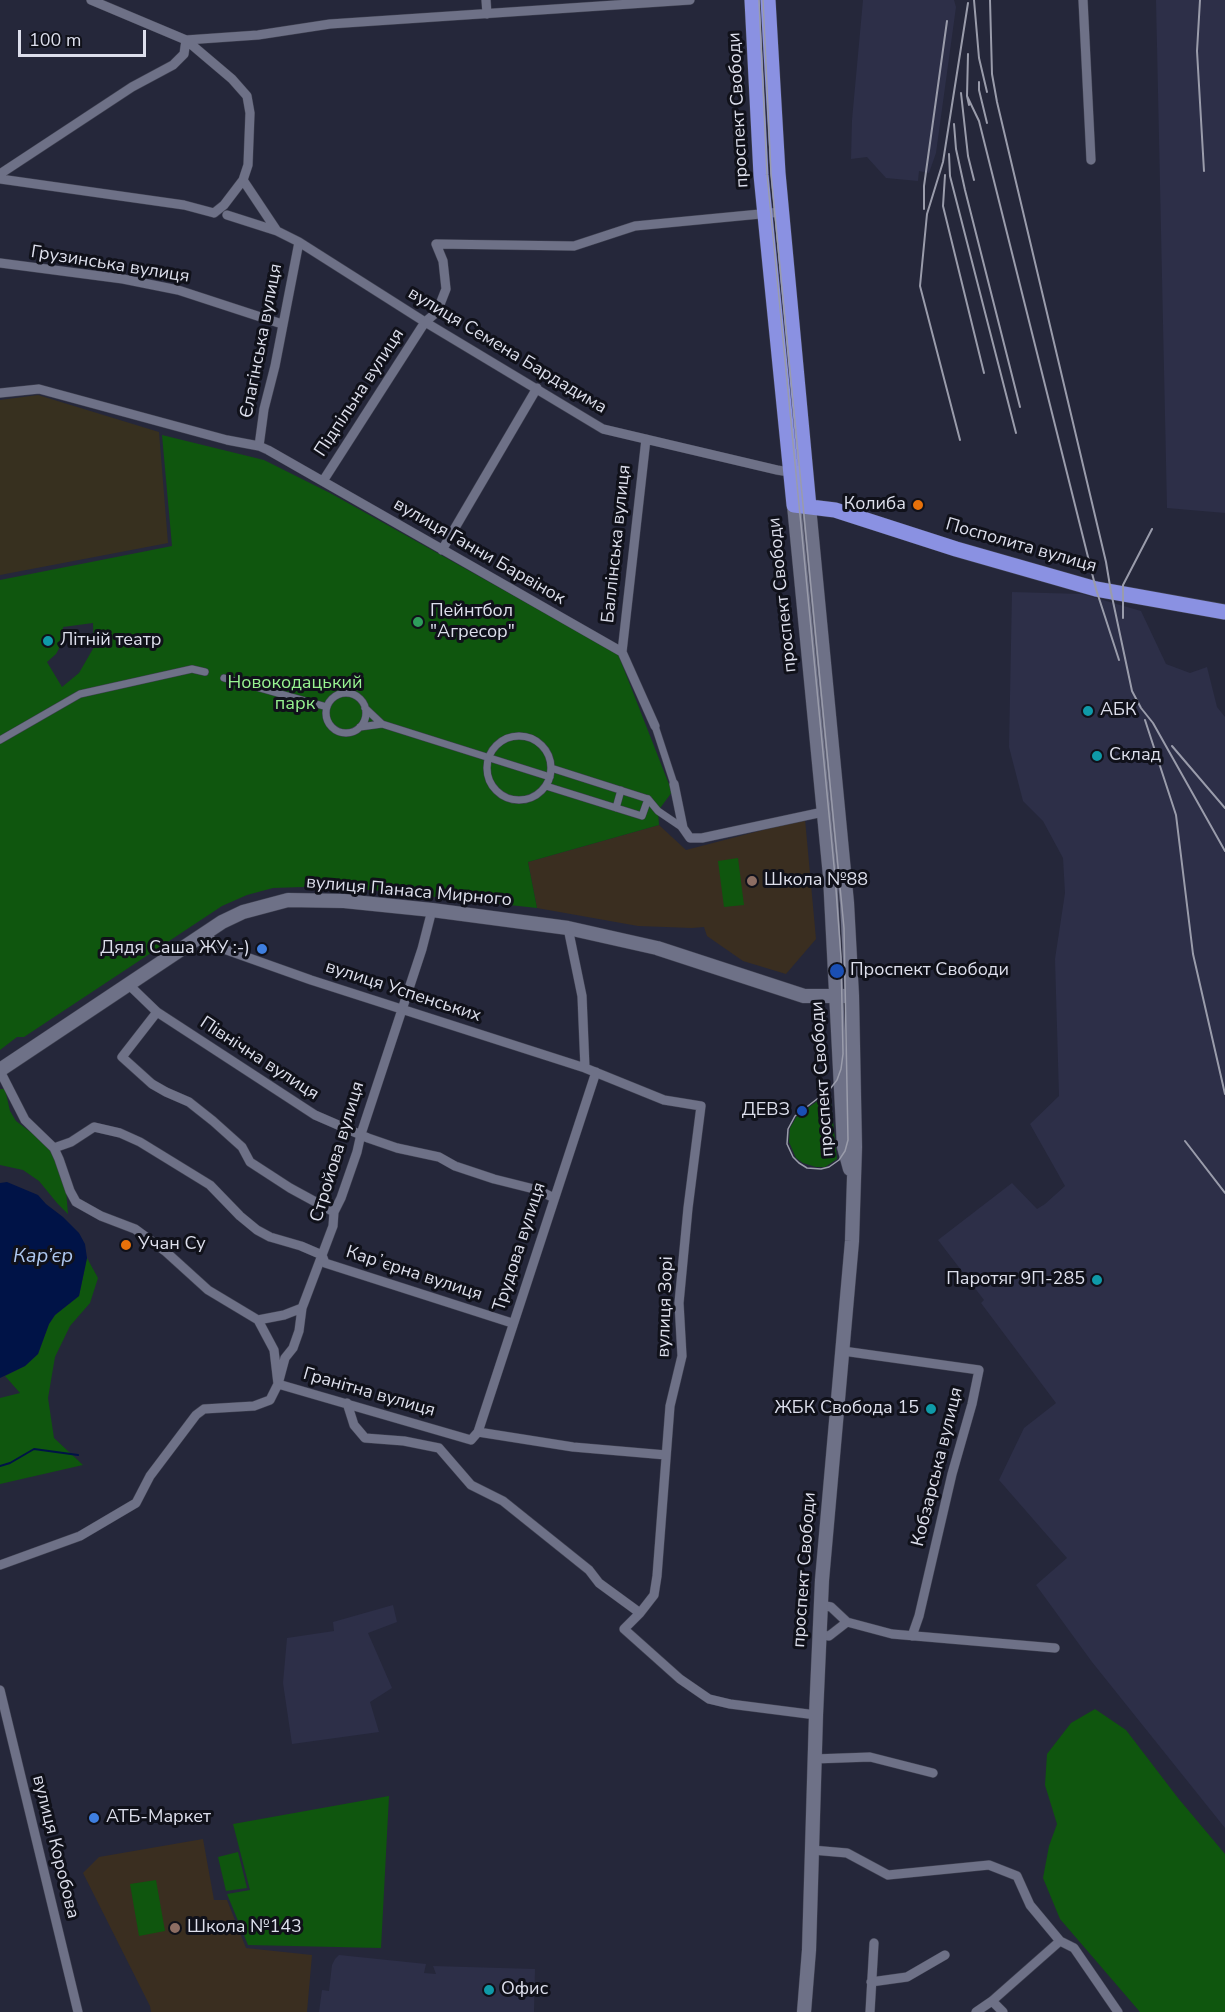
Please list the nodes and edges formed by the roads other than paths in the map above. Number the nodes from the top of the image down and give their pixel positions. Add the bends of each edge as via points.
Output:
1 (91, 0) edge
2 (486, 0) edge
3 (690, 0) edge
4 (752, 0) edge
5 (768, 0) edge
6 (1083, 0) edge
7 (613, 2) edge
8 (105, 3) edge
9 (487, 14) junction
10 (186, 40) junction
11 (1090, 160) dead end
12 (0, 174) edge
13 (0, 179) edge
14 (243, 180) junction
15 (781, 212) junction
16 (765, 214) junction
17 (227, 215) dead end
18 (277, 231) junction
19 (299, 242) junction
20 (0, 263) edge
21 (425, 322) junction
22 (282, 324) junction
23 (537, 388) junction
24 (0, 393) edge
25 (646, 439) junction
26 (259, 446) junction
27 (790, 473) junction
28 (806, 473) junction
29 (323, 481) junction
30 (794, 505) junction
31 (809, 507) junction
32 (442, 550) junction
33 (1225, 612) edge
34 (622, 652) junction
35 (205, 672) dead end
36 (224, 678) dead end
37 (327, 707) junction
38 (365, 708) junction
39 (382, 724) junction
40 (655, 726) joint
41 (360, 727) junction
42 (0, 740) edge
43 (498, 744) junction
44 (475, 754) junction
45 (489, 758) junction
46 (551, 768) junction
47 (488, 774) junction
48 (550, 777) junction
49 (674, 784) joint
50 (546, 786) junction
51 (621, 790) junction
52 (648, 799) junction
53 (616, 808) junction
54 (658, 812) junction
55 (823, 812) junction
56 (642, 816) junction
57 (683, 828) junction
58 (432, 910) junction
59 (568, 928) junction
60 (207, 932) junction
61 (128, 984) junction
62 (852, 996) junction
63 (836, 997) junction
64 (401, 1009) junction
65 (157, 1012) junction
66 (585, 1068) junction
67 (0, 1071) edge
68 (596, 1072) junction
69 (361, 1134) junction
70 (54, 1148) junction
71 (854, 1185) junction
72 (554, 1198) junction
73 (334, 1212) junction
74 (322, 1255) junction
75 (302, 1308) junction
76 (258, 1320) junction
77 (513, 1323) junction
78 (843, 1351) junction
79 (278, 1384) junction
80 (346, 1403) junction
81 (478, 1432) junction
82 (460, 1437) junction
83 (439, 1448) junction
84 (666, 1455) junction
85 (0, 1565) edge
86 (821, 1605) junction
87 (640, 1613) junction
88 (847, 1622) junction
89 (820, 1635) junction
90 (912, 1636) junction
91 (1055, 1648) dead end
92 (0, 1690) edge
93 (816, 1715) junction
94 (814, 1759) junction
95 (933, 1773) dead end
96 (813, 1850) junction
97 (1060, 1941) junction
98 (874, 1943) dead end
99 (945, 1955) dead end
100 (871, 1982) junction
101 (992, 2001) junction
102 (78, 2012) edge
103 (804, 2012) edge
104 (870, 2012) edge
105 (976, 2012) edge
106 (1003, 2012) edge
107 (1118, 2012) edge

1 - 8 street
2 - 9 street
3 - 7 street
4 - 16 highway, проспект Свободи
5 - 15 highway, проспект Свободи
6 - 11 street
7 - 9 street
8 - 10 street
9 - 10 street via 330,24
10 - 12 street via 184,54 173,65 132,87
10 - 14 street via 247,96 250,149
13 - 14 street via 214,213
14 - 18 street, вулиця Семена Бардадима
15 - 16 street
15 - 28 highway, проспект Свободи
16 - 21 street, Підпільна вулиця via 635,226 574,246 436,244 443,261 446,289 437,312
16 - 27 highway, проспект Свободи
17 - 18 street, вулиця Семена Бардадима
18 - 19 street, вулиця Семена Бардадима
19 - 21 street, вулиця Семена Бардадима
19 - 22 street, Єлагінська вулиця
20 - 22 street, Грузинська вулиця via 178,290
21 - 23 street, вулиця Семена Бардадима
21 - 29 street, Підпільна вулиця
22 - 26 street, Єлагінська вулиця
23 - 25 street, вулиця Семена Бардадима via 603,429
23 - 32 street
24 - 26 street, вулиця Ганни Барвінок via 39,389
25 - 27 street, вулиця Семена Бардадима
25 - 34 street, Баллінська вулиця
26 - 29 street, вулиця Ганни Барвінок
27 - 28 street, вулиця Семена Бардадима
27 - 30 highway, проспект Свободи
28 - 31 highway, проспект Свободи
29 - 32 street, вулиця Ганни Барвінок
30 - 31 highway, Посполита вулиця
30 - 55 main road, проспект Свободи
31 - 33 highway, Посполита вулиця via 836,510 1096,589
31 - 62 main road, проспект Свободи via 846,889
32 - 34 street, вулиця Ганни Барвінок
34 - 40 street
35 - 42 street via 192,669 80,694
36 - 37 street
37 - 38 street via 336,695 346,693 356,696
37 - 41 street via 328,722 335,730 345,733
38 - 39 street
38 - 41 street
39 - 41 street
39 - 44 street
40 - 49 street
43 - 44 street
43 - 45 street
43 - 46 street via 513,736 529,737 548,753
44 - 45 street
44 - 47 street
45 - 47 street
45 - 48 street
46 - 48 street
46 - 51 street
47 - 50 street via 496,789 510,798 534,796
48 - 50 street
49 - 57 street
50 - 53 street
51 - 52 street
51 - 53 street
52 - 54 street
52 - 56 street
53 - 56 street
54 - 56 street
54 - 57 street
55 - 57 street via 702,838 690,838
55 - 63 main road, проспект Свободи
58 - 59 main road, вулиця Панаса Мирного
58 - 60 main road, вулиця Панаса Мирного via 288,900 243,912
58 - 64 street, Стройова вулиця
59 - 63 main road, вулиця Панаса Мирного via 657,948 804,996
59 - 66 street via 582,996
60 - 61 main road, вулиця Панаса Мирного
60 - 64 street, вулиця Успенських via 210,940 221,948
61 - 65 street, Північна вулиця
61 - 67 main road, вулиця Панаса Мирного
62 - 63 main road, вулиця Панаса Мирного
62 - 71 main road, проспект Свободи
63 - 71 main road, проспект Свободи via 844,1147
64 - 66 street, вулиця Успенських
64 - 69 street, Стройова вулиця
65 - 69 street, Північна вулиця via 315,1115
65 - 73 street via 122,1057 152,1083 213,1120 242,1147 250,1162
66 - 68 street, вулиця Успенських
67 - 70 street via 25,1120
68 - 72 street, Трудова вулиця
68 - 84 street, вулиця Зорі via 664,1100 701,1106 679,1303 682,1356 670,1406
69 - 72 street, Північна вулиця
69 - 73 street, Стройова вулиця
70 - 74 street, Карʼєрна вулиця via 94,1127 120,1133 210,1185 257,1230
70 - 76 street via 76,1202 135,1229 208,1290
71 - 78 main road, проспект Свободи
72 - 77 street, Трудова вулиця
73 - 74 street, Стройова вулиця
74 - 75 street, Стройова вулиця
74 - 77 street, Карʼєрна вулиця via 326,1263
75 - 76 street
75 - 79 street, Стройова вулиця via 299,1331 285,1358
76 - 79 street, Гранітна вулиця via 274,1350
77 - 81 street, Трудова вулиця
78 - 86 main road, проспект Свободи
78 - 90 street, Кобзарська вулиця via 979,1370
79 - 80 street, Гранітна вулиця
79 - 85 street, Стройова вулиця via 270,1400 254,1406 204,1409 196,1415 150,1476 136,1503 80,1536
80 - 82 street, Гранітна вулиця
80 - 83 street via 354,1425 365,1438
81 - 82 street via 471,1440
81 - 84 street via 573,1447
82 - 83 street
83 - 87 street via 471,1485 503,1501
84 - 87 street, вулиця Зорі via 656,1585 654,1595
86 - 88 street via 831,1607
86 - 89 main road, проспект Свободи
87 - 93 street, вулиця Зорі via 624,1629 709,1699
88 - 89 street via 829,1636
88 - 90 street
89 - 93 main road, проспект Свободи
90 - 91 street
92 - 102 street, вулиця Коробова
93 - 94 main road, проспект Свободи
94 - 95 street via 870,1757
94 - 96 main road, проспект Свободи
96 - 97 street via 847,1853 888,1875 989,1866 1017,1876 1030,1905
96 - 103 main road, проспект Свободи
97 - 101 street
97 - 107 street via 1074,1948
98 - 100 street
99 - 100 street via 907,1977
100 - 104 street
101 - 105 street
101 - 106 street

